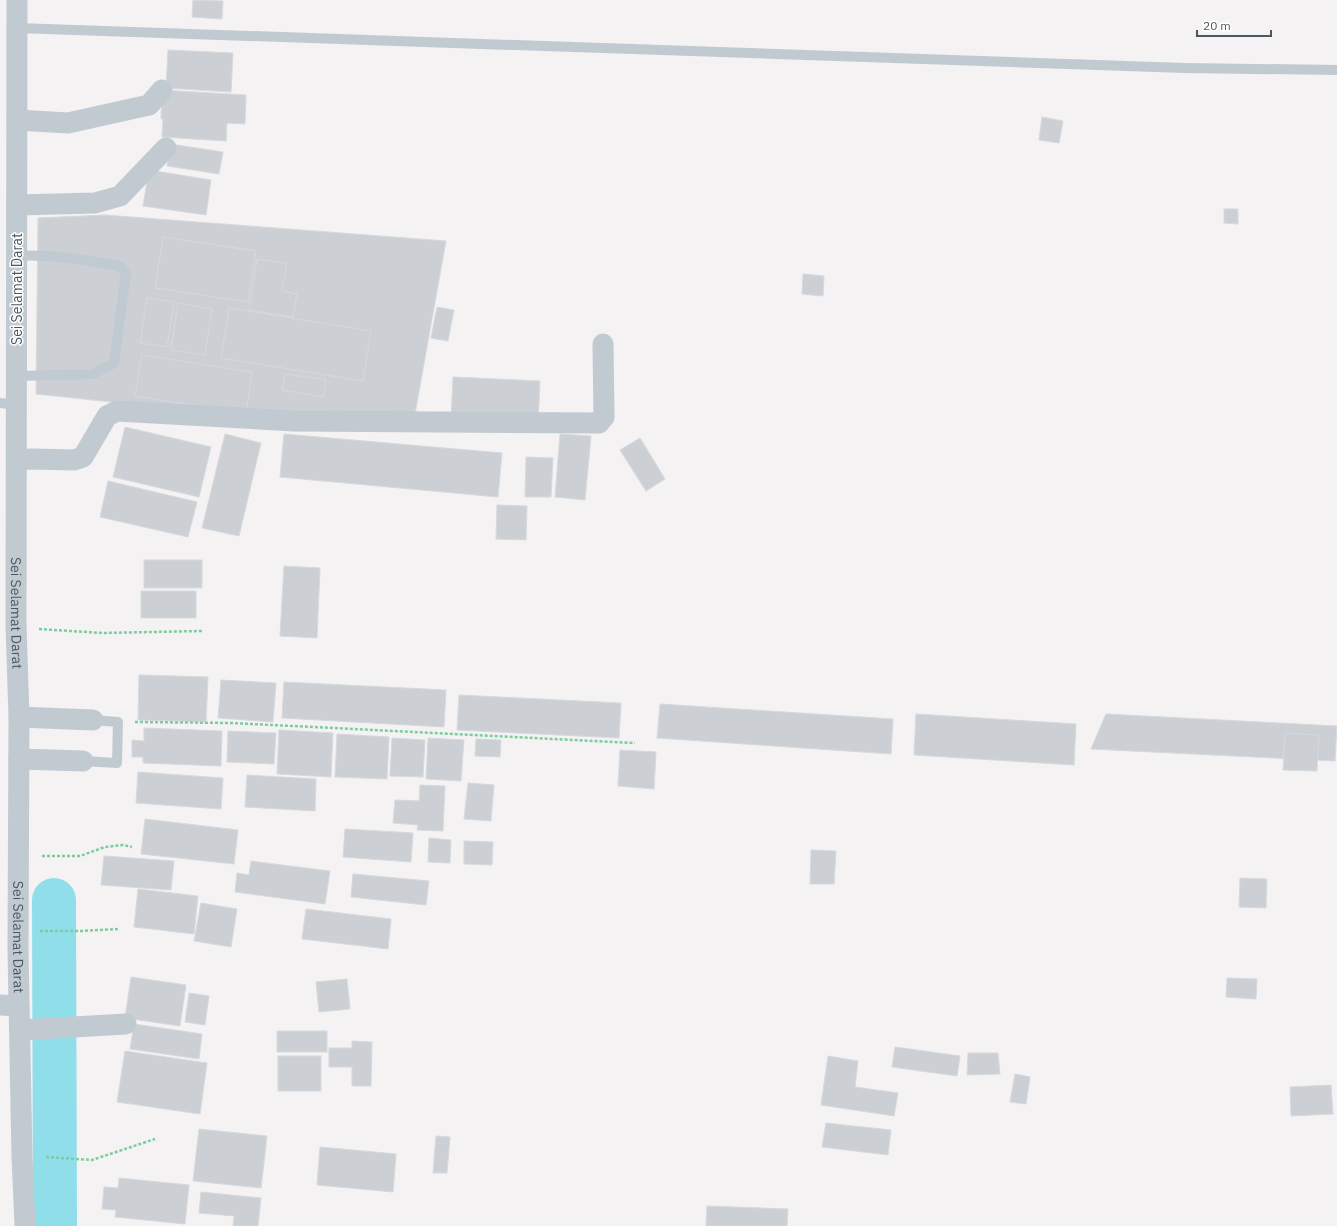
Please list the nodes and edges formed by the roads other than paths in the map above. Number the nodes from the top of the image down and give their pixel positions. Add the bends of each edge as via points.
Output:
1 (16, 0) edge
2 (17, 28) junction
3 (1337, 70) edge
4 (162, 90) dead end
5 (17, 120) junction
6 (166, 148) dead end
7 (17, 205) junction
8 (17, 256) junction
9 (603, 344) dead end
10 (17, 376) junction
11 (8, 404) edge
12 (24, 460) junction
13 (19, 717) junction
14 (93, 720) joint
15 (26, 760) junction
16 (82, 761) joint
17 (10, 1006) edge
18 (126, 1024) dead end
19 (20, 1030) junction
20 (25, 1226) edge

1 - 2 street, Sei Selamat Darat
2 - 3 lane via 1185,68
2 - 5 street, Sei Selamat Darat
4 - 5 street via 149,105 68,123
5 - 7 street, Sei Selamat Darat
6 - 7 street via 120,196 95,203
7 - 8 street, Sei Selamat Darat
8 - 10 street, Sei Selamat Darat
8 - 10 lane via 39,255 84,260 120,266 126,274 114,363 93,374
9 - 12 street via 604,417 599,423 294,421 117,411 107,416 83,457 74,460
10 - 11 street, Sei Selamat Darat
11 - 12 street, Sei Selamat Darat
12 - 13 street, Sei Selamat Darat via 16,625
13 - 14 street
13 - 15 street, Sei Selamat Darat
14 - 16 lane via 118,722 117,762
15 - 16 street
15 - 17 street, Sei Selamat Darat via 18,950
17 - 19 street, Sei Selamat Darat
18 - 19 street
19 - 20 street, Sei Selamat Darat

